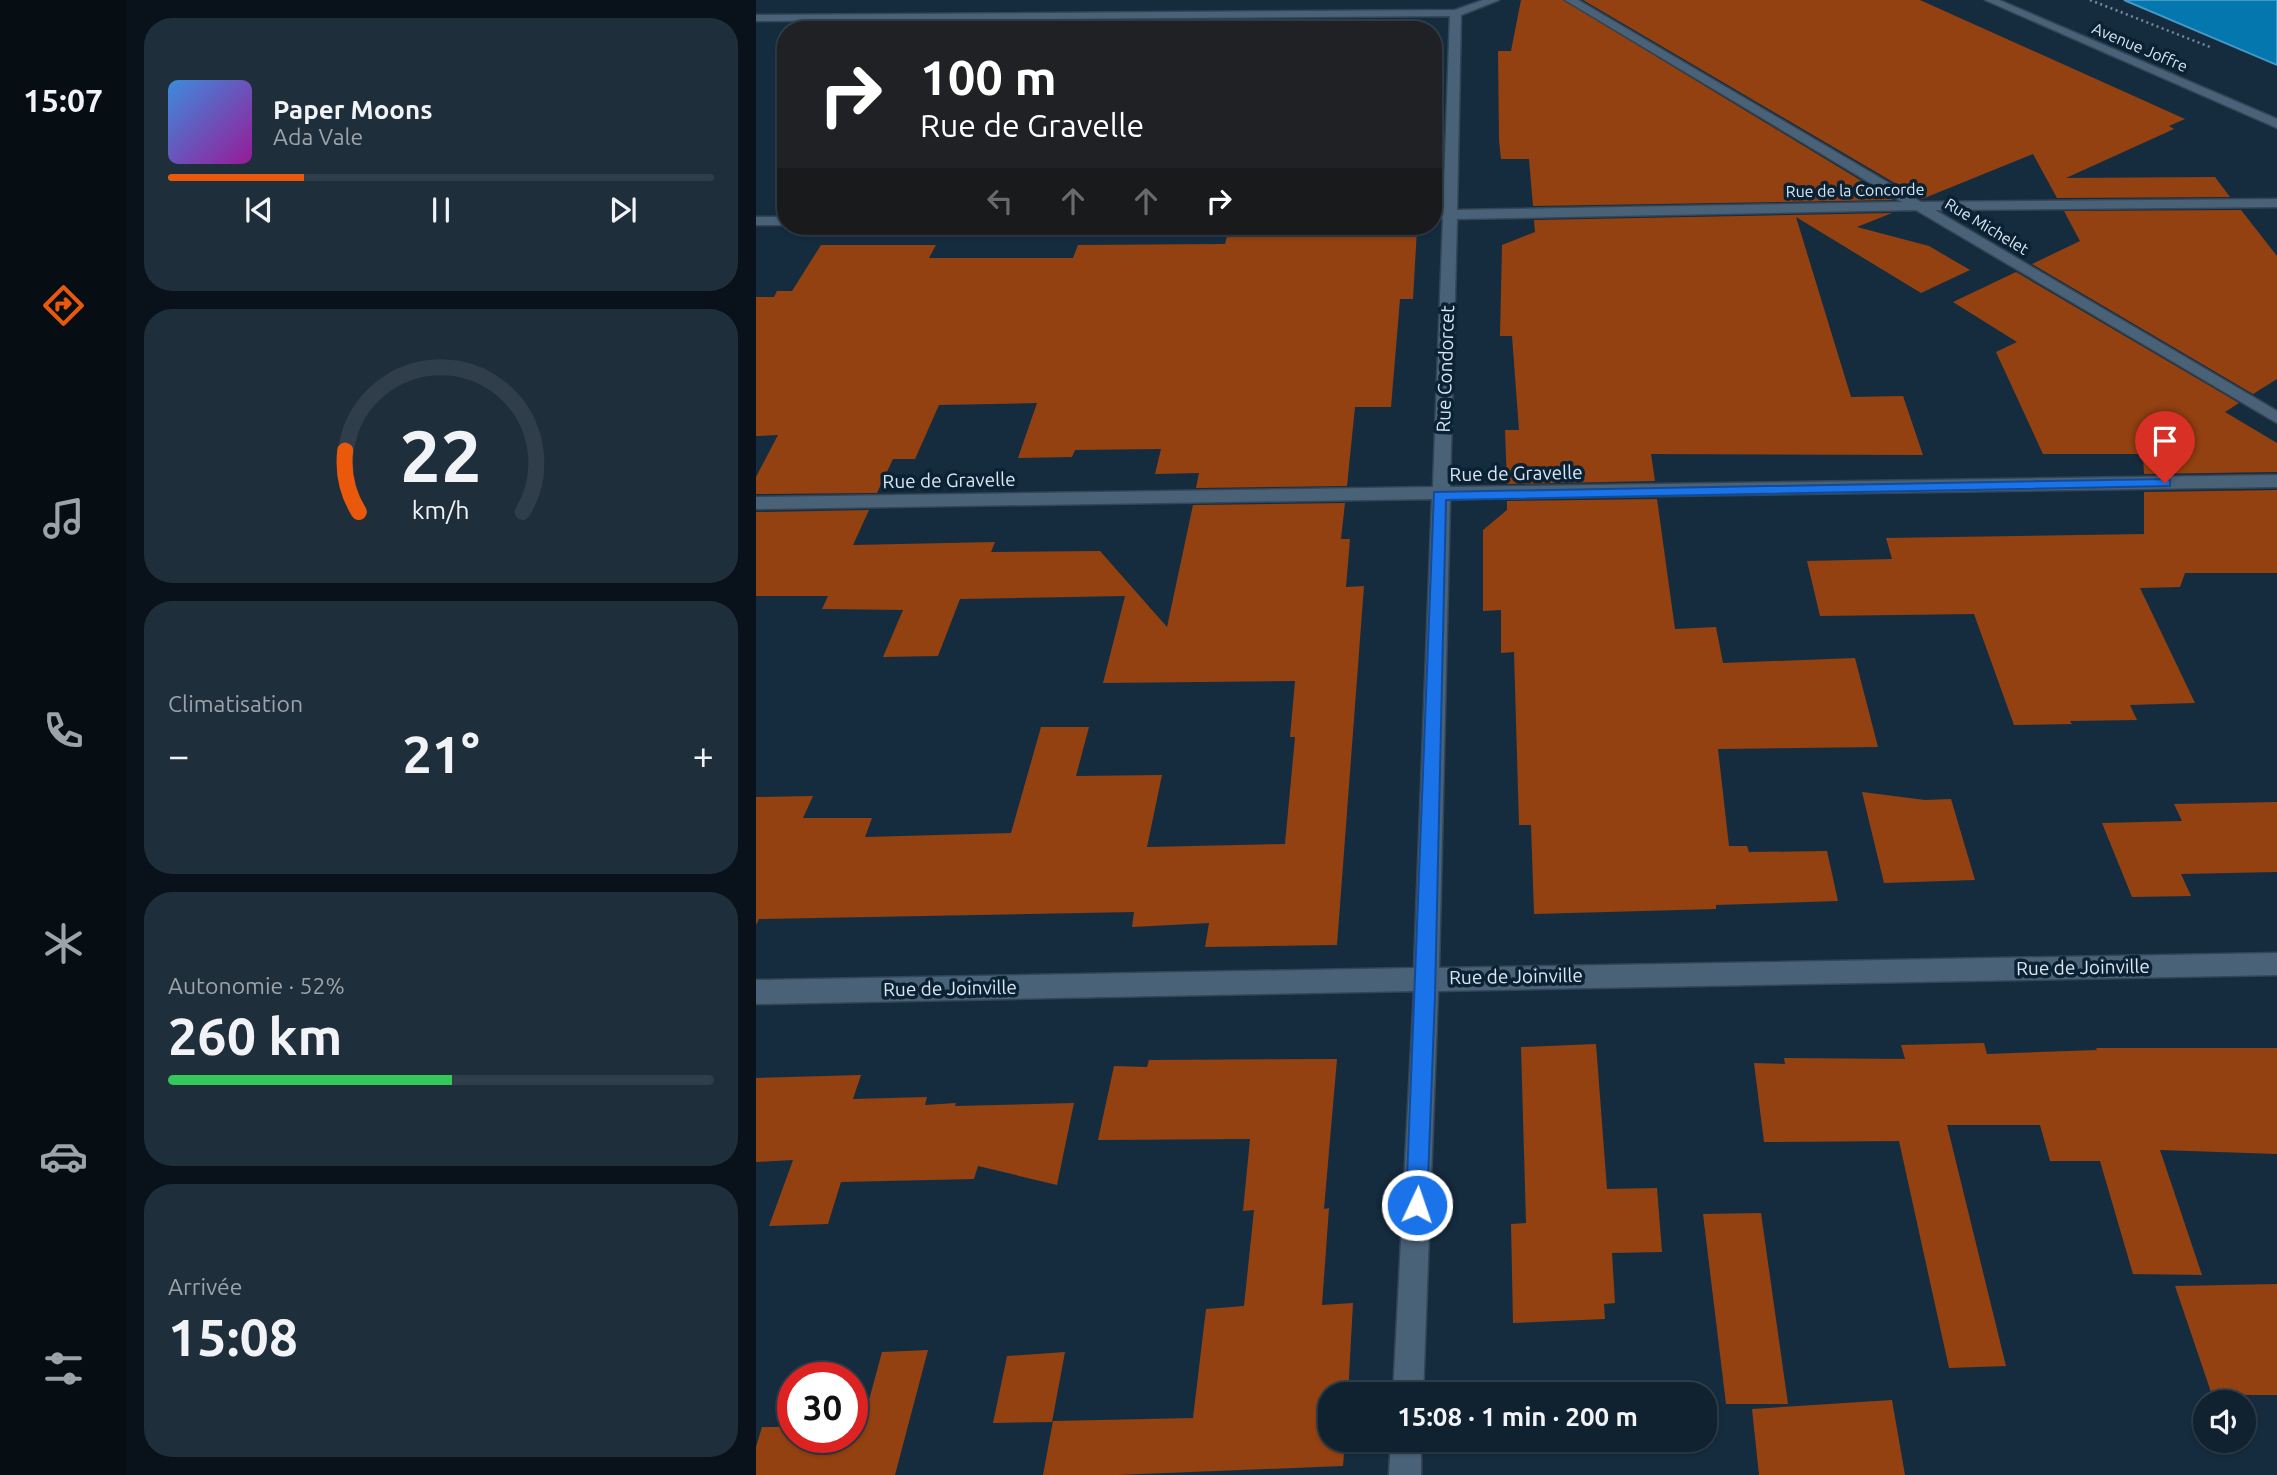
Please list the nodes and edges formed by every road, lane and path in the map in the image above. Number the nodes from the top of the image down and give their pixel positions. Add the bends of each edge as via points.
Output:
1 (1494, 0) edge
2 (1570, 0) edge
3 (1990, 0) edge
4 (2090, 0) edge
5 (1455, 13) junction
6 (756, 18) edge
7 (2210, 47) dead end
8 (2277, 124) edge
9 (2277, 203) edge
10 (1919, 206) junction
11 (1442, 215) edge
12 (756, 221) edge
13 (777, 221) edge
14 (1442, 235) edge
15 (2277, 418) edge
16 (2277, 481) edge
17 (1439, 495) junction
18 (756, 503) edge
19 (2277, 964) edge
20 (1426, 978) junction
21 (756, 992) edge
22 (1409, 1382) edge
23 (1406, 1452) edge
24 (1405, 1475) edge

1 - 5 street
2 - 10 street, Rue Michelet
3 - 8 street, Avenue Joffre
4 - 7 path
5 - 6 street
5 - 11 street, Rue Condorcet
9 - 10 street, Rue de la Concorde
10 - 11 street, Rue de la Concorde
10 - 15 street, Rue Michelet
12 - 13 street
14 - 17 street, Rue Condorcet
16 - 17 street, Rue de Gravelle
17 - 18 street, Rue de Gravelle
17 - 20 street, Rue Condorcet
19 - 20 street, Rue de Joinville
20 - 21 street, Rue de Joinville
20 - 22 street, Rue Condorcet
23 - 24 street

